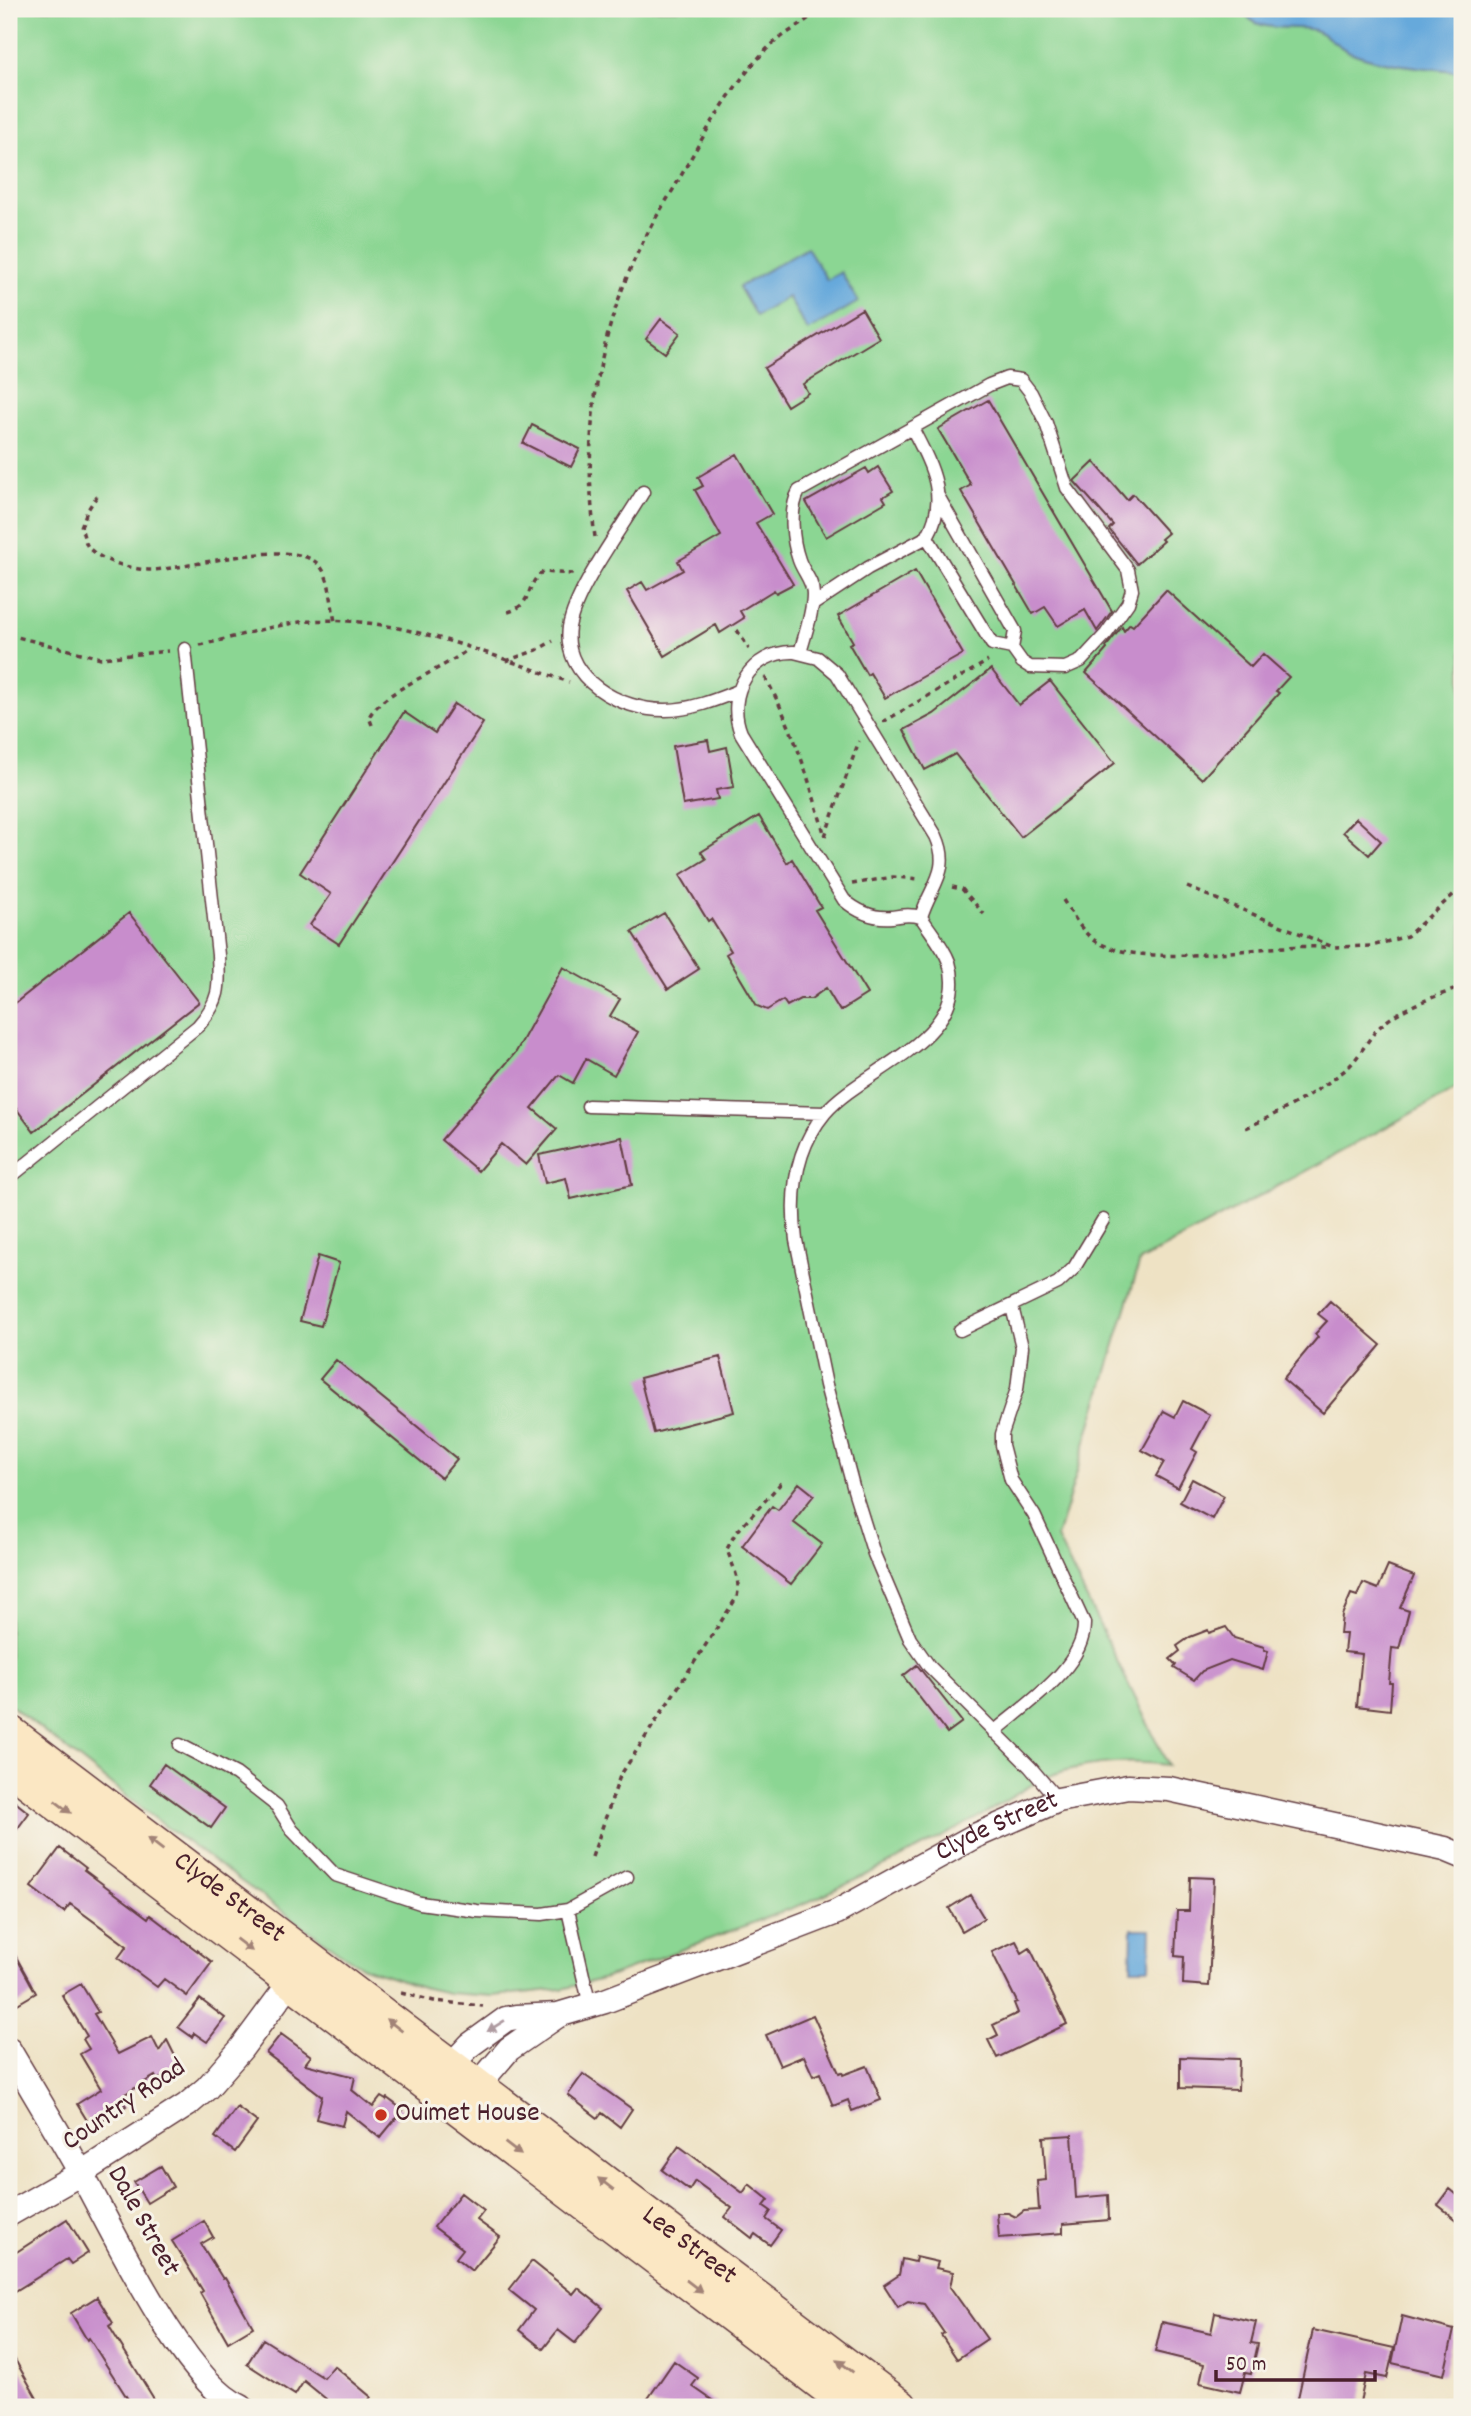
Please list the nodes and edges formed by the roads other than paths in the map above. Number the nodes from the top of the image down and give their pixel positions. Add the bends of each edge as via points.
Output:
1 (912, 428) junction
2 (643, 492) dead end
3 (938, 496) junction
4 (928, 537) junction
5 (812, 605) junction
6 (1012, 648) junction
7 (185, 649) road end
8 (800, 653) junction
9 (738, 691) junction
10 (921, 917) junction
11 (588, 1106) dead end
12 (825, 1113) junction
13 (9, 1178) edge
14 (1103, 1220) dead end
15 (1012, 1307) junction
16 (960, 1330) dead end
17 (994, 1732) junction
18 (9, 1733) edge
19 (180, 1745) dead end
20 (9, 1766) edge
21 (1058, 1800) junction
22 (1462, 1856) edge
23 (627, 1877) dead end
24 (568, 1910) junction
25 (299, 1970) junction
26 (590, 2006) junction
27 (558, 2015) junction
28 (9, 2050) edge
29 (454, 2087) junction
30 (81, 2173) junction
31 (9, 2214) edge
32 (241, 2407) edge
33 (854, 2407) edge
34 (900, 2407) edge

1 - 3 lane via 932,468
1 - 5 lane via 799,491 793,522 799,559 811,583
1 - 6 lane via 989,385 1007,378 1021,380 1046,423 1067,488 1128,570 1132,590 1128,603 1081,662 1065,668 1030,667
2 - 9 lane via 588,579 569,629 569,647 577,667 603,693 665,710
3 - 4 lane via 938,512
3 - 6 lane via 1015,631
4 - 5 lane via 868,568
4 - 6 lane via 992,644
5 - 8 lane
7 - 13 lane via 218,956 218,997 198,1026
8 - 9 lane via 776,654 758,663
8 - 10 lane via 818,658 832,669 933,831 940,848 941,872
9 - 10 lane via 735,709 740,733 840,895 854,908 876,917
10 - 12 lane via 948,962 951,992 941,1019 916,1045
11 - 12 lane
12 - 17 lane via 800,1162 793,1220 847,1464 874,1554 910,1639 929,1666
14 - 15 lane via 1074,1268 1058,1283
15 - 16 lane
15 - 17 lane via 1023,1347 1002,1445 1011,1480 1034,1516 1084,1623 1084,1637 1068,1666
17 - 21 lane
25 -> 18 main road, Clyde Street
19 - 24 lane via 236,1774 276,1807 335,1875 420,1903 503,1913
20 -> 25 main road, Clyde Street
21 - 22 street, Clyde Street via 1128,1787 1168,1789
21 - 26 street, Clyde Street via 975,1836 837,1912
23 - 24 lane
24 - 26 lane
25 - 29 main road, Clyde Street
25 - 30 street, Country Road via 208,2088
26 - 27 street, Clyde Street
27 - 29 street, Clyde Street
27 -> 29 street, Clyde Street via 506,2019 470,2045
28 - 30 street, Dale Street
29 -> 33 main road, Lee Street
34 -> 29 main road, Lee Street
30 - 31 street, Country Road
30 - 32 street, Dale Street via 160,2316 206,2381

